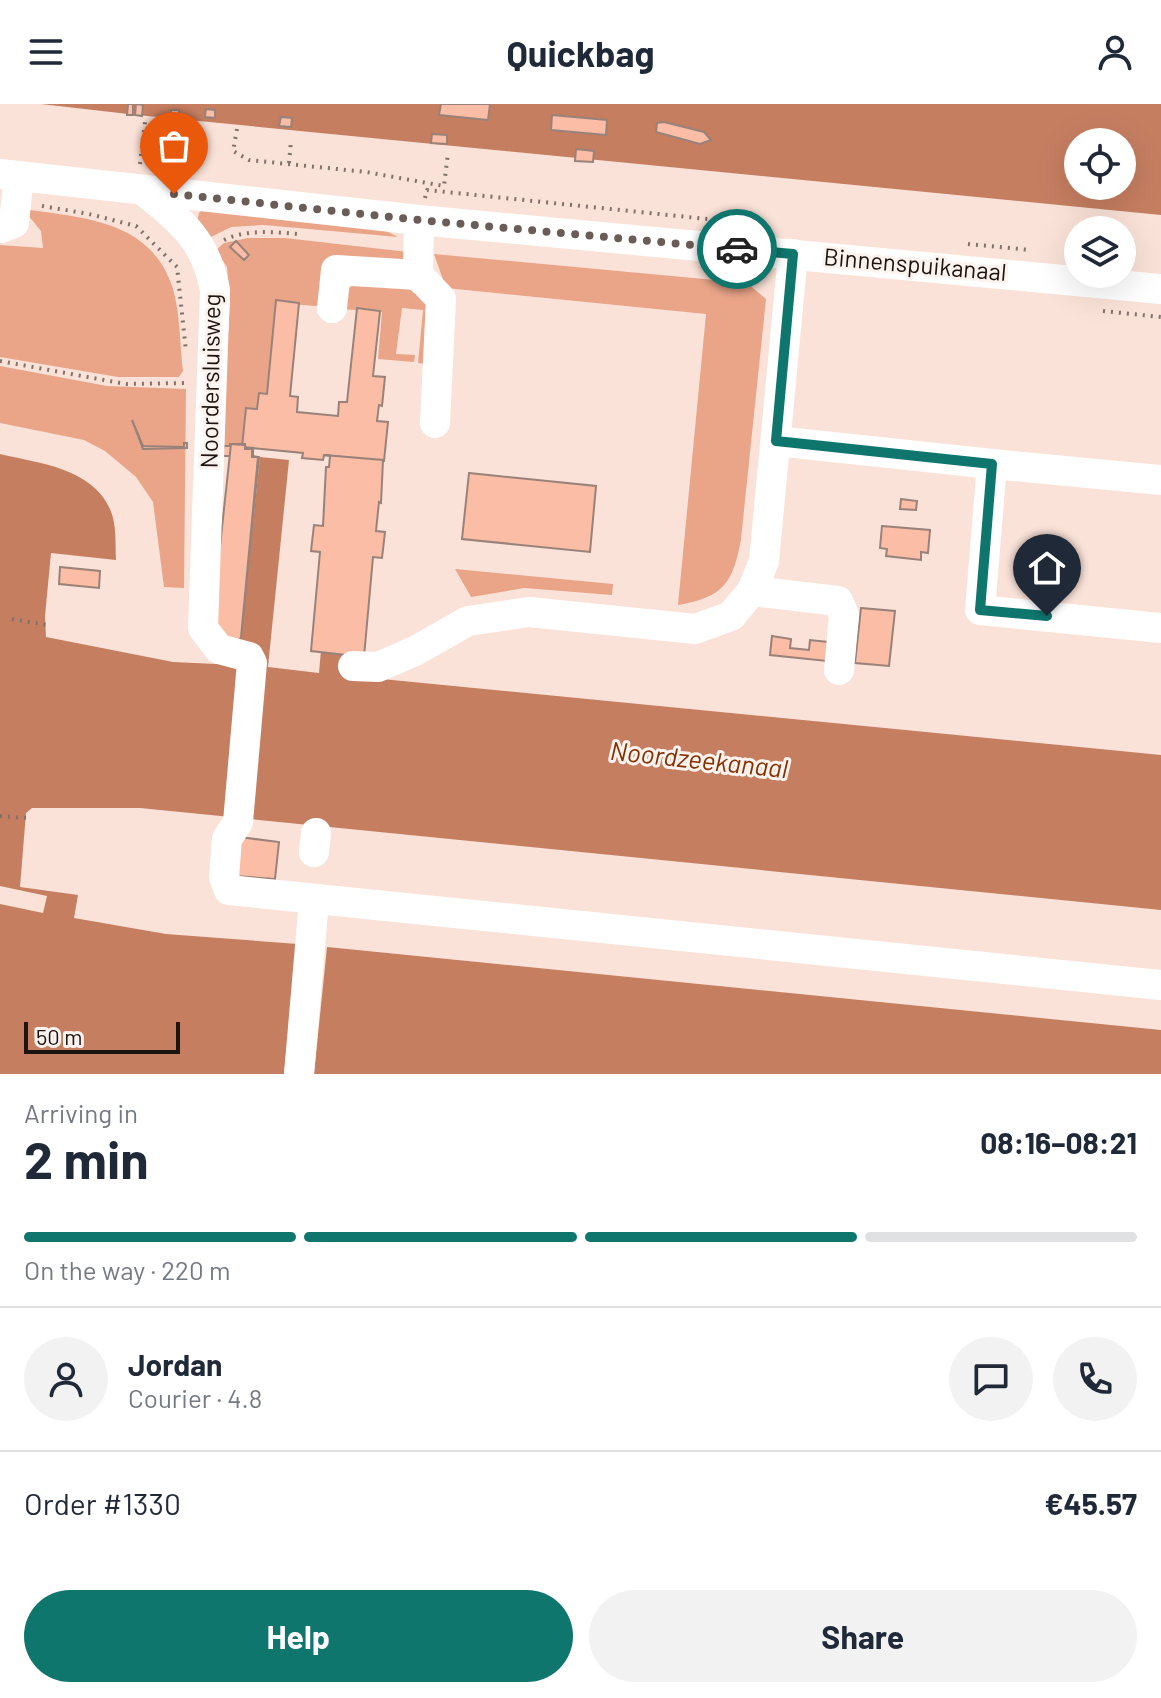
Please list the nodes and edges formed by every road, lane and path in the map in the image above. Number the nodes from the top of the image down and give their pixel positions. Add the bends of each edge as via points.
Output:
1 (145, 122) dead end
2 (237, 129) dead end
3 (143, 141) dead end
4 (291, 141) dead end
5 (448, 153) dead end
6 (289, 163) junction
7 (12, 184) edge
8 (144, 191) junction
9 (419, 220) junction
10 (0, 228) edge
11 (793, 254) junction
12 (418, 275) junction
13 (1161, 289) edge
14 (332, 308) dead end
15 (187, 356) dead end
16 (0, 361) edge
17 (188, 370) dead end
18 (435, 423) dead end
19 (776, 441) junction
20 (992, 464) junction
21 (1161, 480) edge
22 (752, 591) junction
23 (12, 619) dead end
24 (47, 625) dead end
25 (1161, 628) edge
26 (353, 666) dead end
27 (839, 670) dead end
28 (0, 816) edge
29 (28, 818) dead end
30 (303, 899) junction
31 (1161, 985) edge
32 (299, 1074) edge

1 - 3 path
2 - 6 path via 233,151 249,160
4 - 6 path
5 - 6 path via 444,189
7 - 8 street
7 - 10 street via 14,223
7 - 15 path, Noordersluisweg via 136,226 177,267
8 - 9 street, Binnenspuikanaal
8 - 30 street, Noordersluisweg via 187,225 212,271 216,303 203,628 219,649 249,657 252,663 238,822 227,839 226,887
9 - 11 street, Binnenspuikanaal
9 - 12 street
11 - 13 street, Binnenspuikanaal
11 - 19 street
12 - 14 street via 336,270
12 - 18 street via 441,299
16 - 17 path, Noordersluisweg via 126,384 190,383
19 - 20 street
19 - 22 street via 764,561
20 - 21 street
20 - 25 street via 980,610
22 - 26 street via 731,616 695,629 507,614 468,621 378,667
22 - 27 street via 838,601 844,615
23 - 24 path
28 - 29 path
30 - 31 street
30 - 32 street via 311,935

